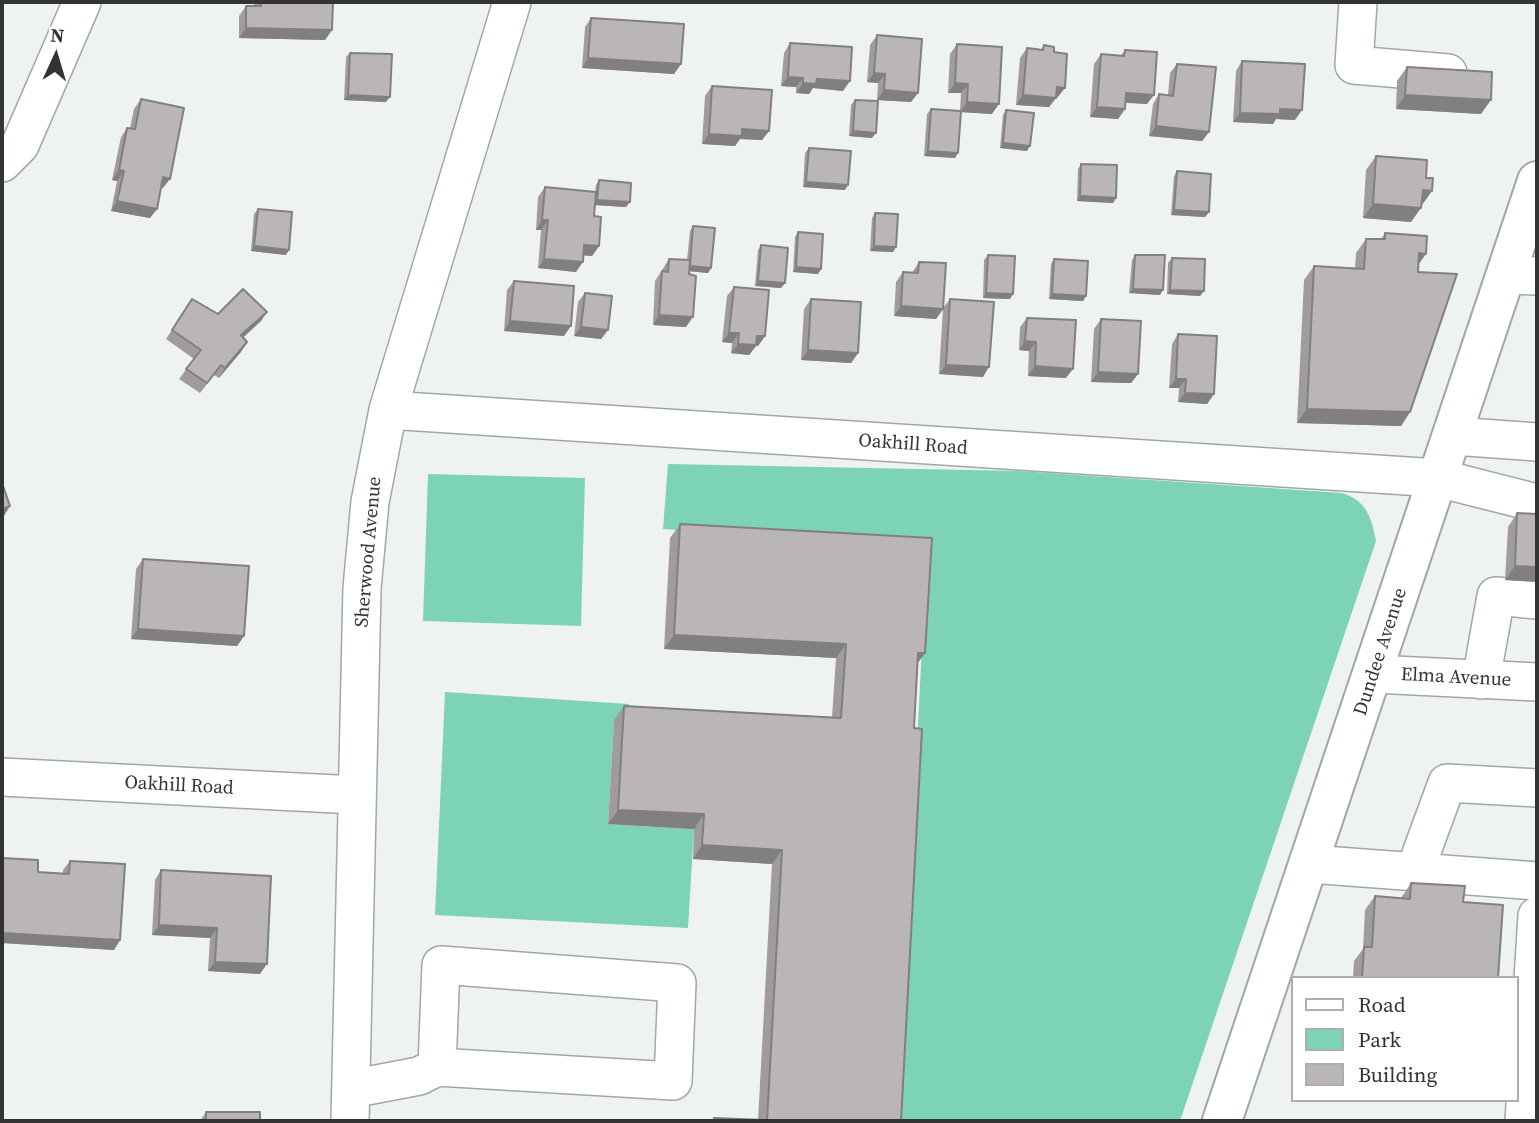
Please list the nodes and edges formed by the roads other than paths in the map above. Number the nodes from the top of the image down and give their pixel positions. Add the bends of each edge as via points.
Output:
1 (82, 2) edge
2 (512, 2) edge
3 (1358, 2) edge
4 (1448, 72) edge
5 (11, 154) edge
6 (1537, 181) edge
7 (1522, 275) edge
8 (388, 410) junction
9 (1453, 436) junction
10 (1537, 442) edge
11 (1438, 478) junction
12 (1537, 503) edge
13 (1537, 600) edge
14 (1374, 674) junction
15 (1481, 680) junction
16 (1537, 682) edge
17 (2, 777) edge
18 (1537, 788) edge
19 (356, 795) junction
20 (1310, 864) junction
21 (1414, 873) junction
22 (1537, 881) edge
23 (1537, 916) edge
24 (437, 1067) junction
25 (350, 1105) edge
26 (1222, 1121) edge
27 (1524, 1121) edge

1 - 5 street
2 - 8 street, Sherwood Avenue
3 - 4 street via 1354,65
6 - 7 main road, Dundee Avenue
7 - 9 main road, Dundee Avenue
8 - 11 street, Oakhill Road
8 - 19 street, Sherwood Avenue via 367,526
9 - 10 street
9 - 11 main road, Dundee Avenue
11 - 12 street, Oakhill Road
11 - 14 main road, Dundee Avenue
13 - 15 street via 1496,596
14 - 15 street, Elma Avenue
14 - 20 main road, Dundee Avenue
15 - 16 street, Elma Avenue
17 - 19 street, Oakhill Road
18 - 21 street via 1447,783
19 - 25 street, Sherwood Avenue
20 - 21 street
20 - 26 main road, Dundee Avenue
21 - 22 street
23 - 27 street
24 - 24 street via 673,1081 677,983 441,965
24 - 25 street

